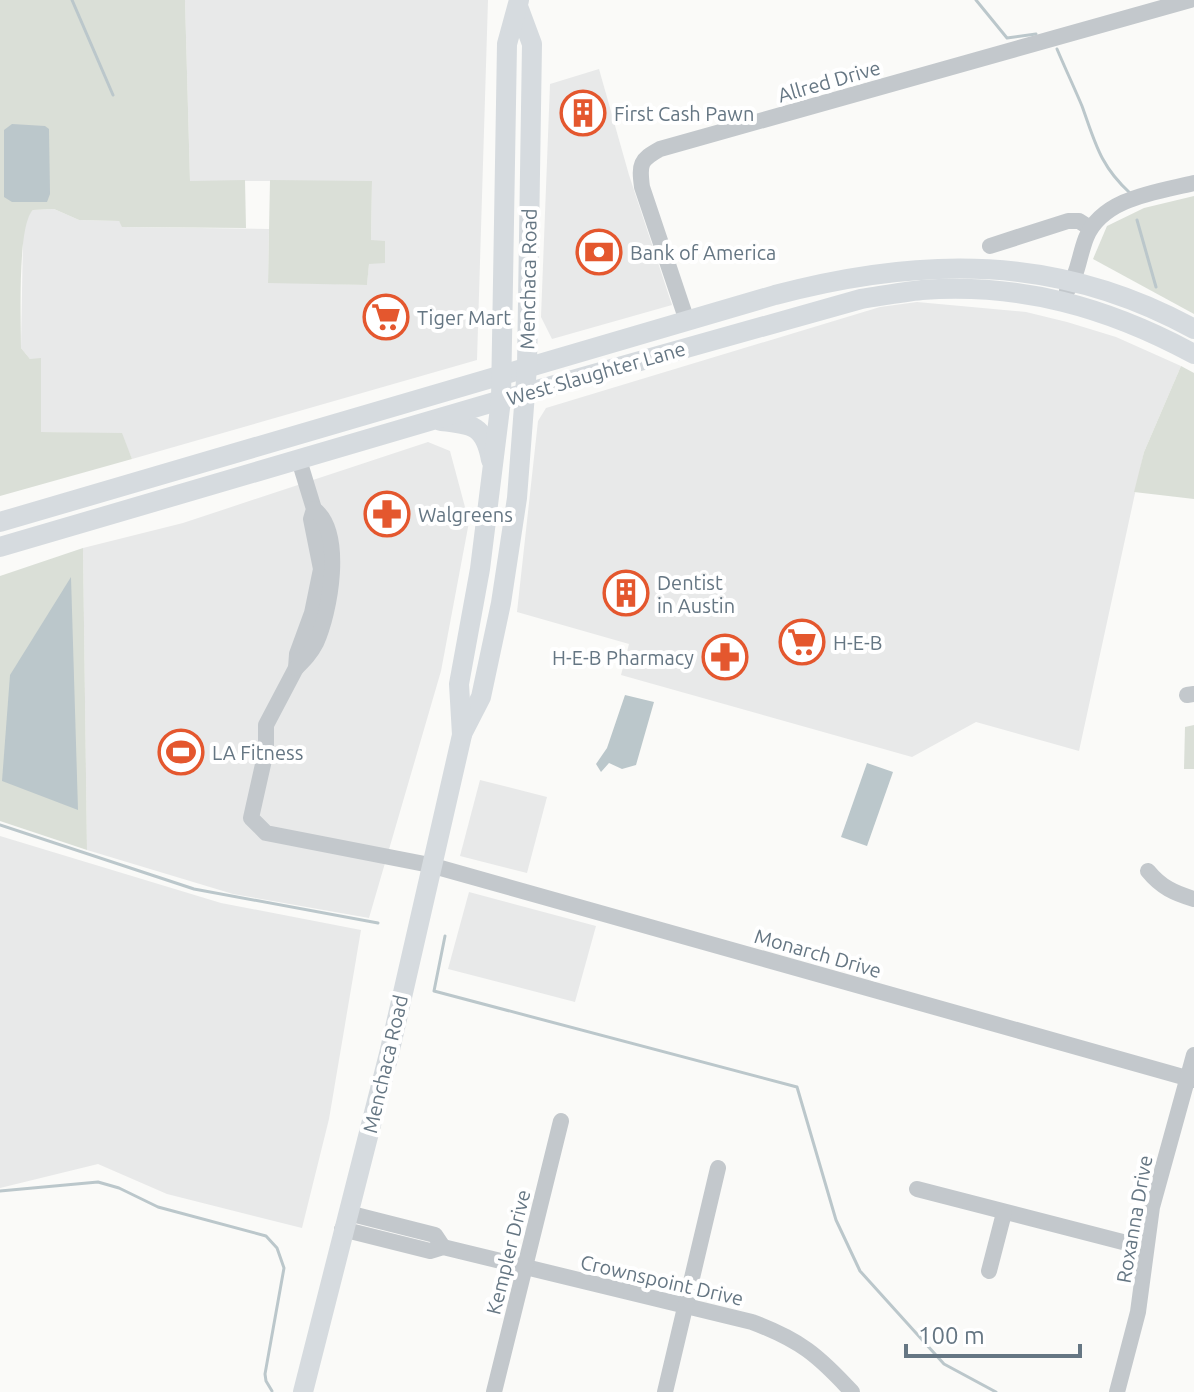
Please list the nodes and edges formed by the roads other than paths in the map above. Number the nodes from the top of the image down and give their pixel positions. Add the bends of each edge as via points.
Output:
1 (1190, 0) edge
2 (519, 4) edge
3 (1194, 183) edge
4 (1090, 228) junction
5 (990, 246) dead end
6 (1074, 282) junction
7 (819, 284) junction
8 (1061, 299) junction
9 (791, 317) junction
10 (687, 321) junction
11 (1194, 329) edge
12 (1194, 354) edge
13 (527, 367) junction
14 (503, 375) junction
15 (525, 393) junction
16 (501, 400) junction
17 (433, 421) junction
18 (299, 460) junction
19 (492, 468) junction
20 (8, 519) edge
21 (0, 547) edge
22 (462, 735) junction
23 (430, 865) junction
24 (1148, 871) dead end
25 (1194, 899) edge
26 (1194, 1055) edge
27 (1191, 1079) edge
28 (561, 1121) dead end
29 (718, 1168) dead end
30 (917, 1189) dead end
31 (1004, 1213) junction
32 (345, 1221) junction
33 (1146, 1248) junction
34 (524, 1268) junction
35 (989, 1271) dead end
36 (686, 1306) junction
37 (303, 1392) edge
38 (494, 1392) edge
39 (665, 1392) edge
40 (852, 1392) edge
41 (1117, 1392) edge

1 - 10 street, Allred Drive via 651,154 641,167 642,187
2 - 13 main road, Menchaca Road via 532,44
2 - 14 main road, Menchaca Road via 507,44
3 - 4 street via 1120,204
4 - 5 street via 1068,221
4 - 6 street
6 - 7 main road, West Slaughter Lane via 994,268 929,267
6 - 8 street
6 - 11 main road, West Slaughter Lane via 1128,298
7 - 9 main road via 795,304
7 - 10 main road, West Slaughter Lane
8 - 9 main road, West Slaughter Lane via 922,290
8 - 12 main road, West Slaughter Lane via 1125,320
9 - 15 main road, West Slaughter Lane
10 - 13 main road, West Slaughter Lane
13 - 14 main road, West Slaughter Lane
13 - 15 main road, Menchaca Road
14 - 16 main road, Menchaca Road
14 - 20 main road, West Slaughter Lane
15 - 16 main road, West Slaughter Lane
15 - 22 main road, Menchaca Road via 501,603 481,697
16 - 17 main road, West Slaughter Lane
16 - 19 main road, Menchaca Road
17 - 18 main road, West Slaughter Lane
17 - 19 main road via 474,428 487,441
18 - 21 main road, West Slaughter Lane
18 - 23 street, Monarch Drive via 314,509 311,519 321,569 251,818 266,833
19 - 22 main road, Menchaca Road via 459,684
22 - 23 main road, Menchaca Road
23 - 27 street, Monarch Drive
23 - 32 main road, Menchaca Road via 389,1054
24 - 25 street via 1159,884
26 - 27 street, Roxanna Drive
27 - 33 street, Roxanna Drive via 1161,1169
28 - 34 street, Kempler Drive
29 - 36 street
30 - 31 street
31 - 33 street
31 - 35 street
32 - 34 street, Crownspoint Drive via 430,1251 443,1247
32 - 37 main road, Menchaca Road
33 - 41 street, Roxanna Drive via 1138,1312
34 - 36 street, Crownspoint Drive
34 - 38 street, Kempler Drive
36 - 39 street
36 - 40 street, Crownspoint Drive via 792,1338

